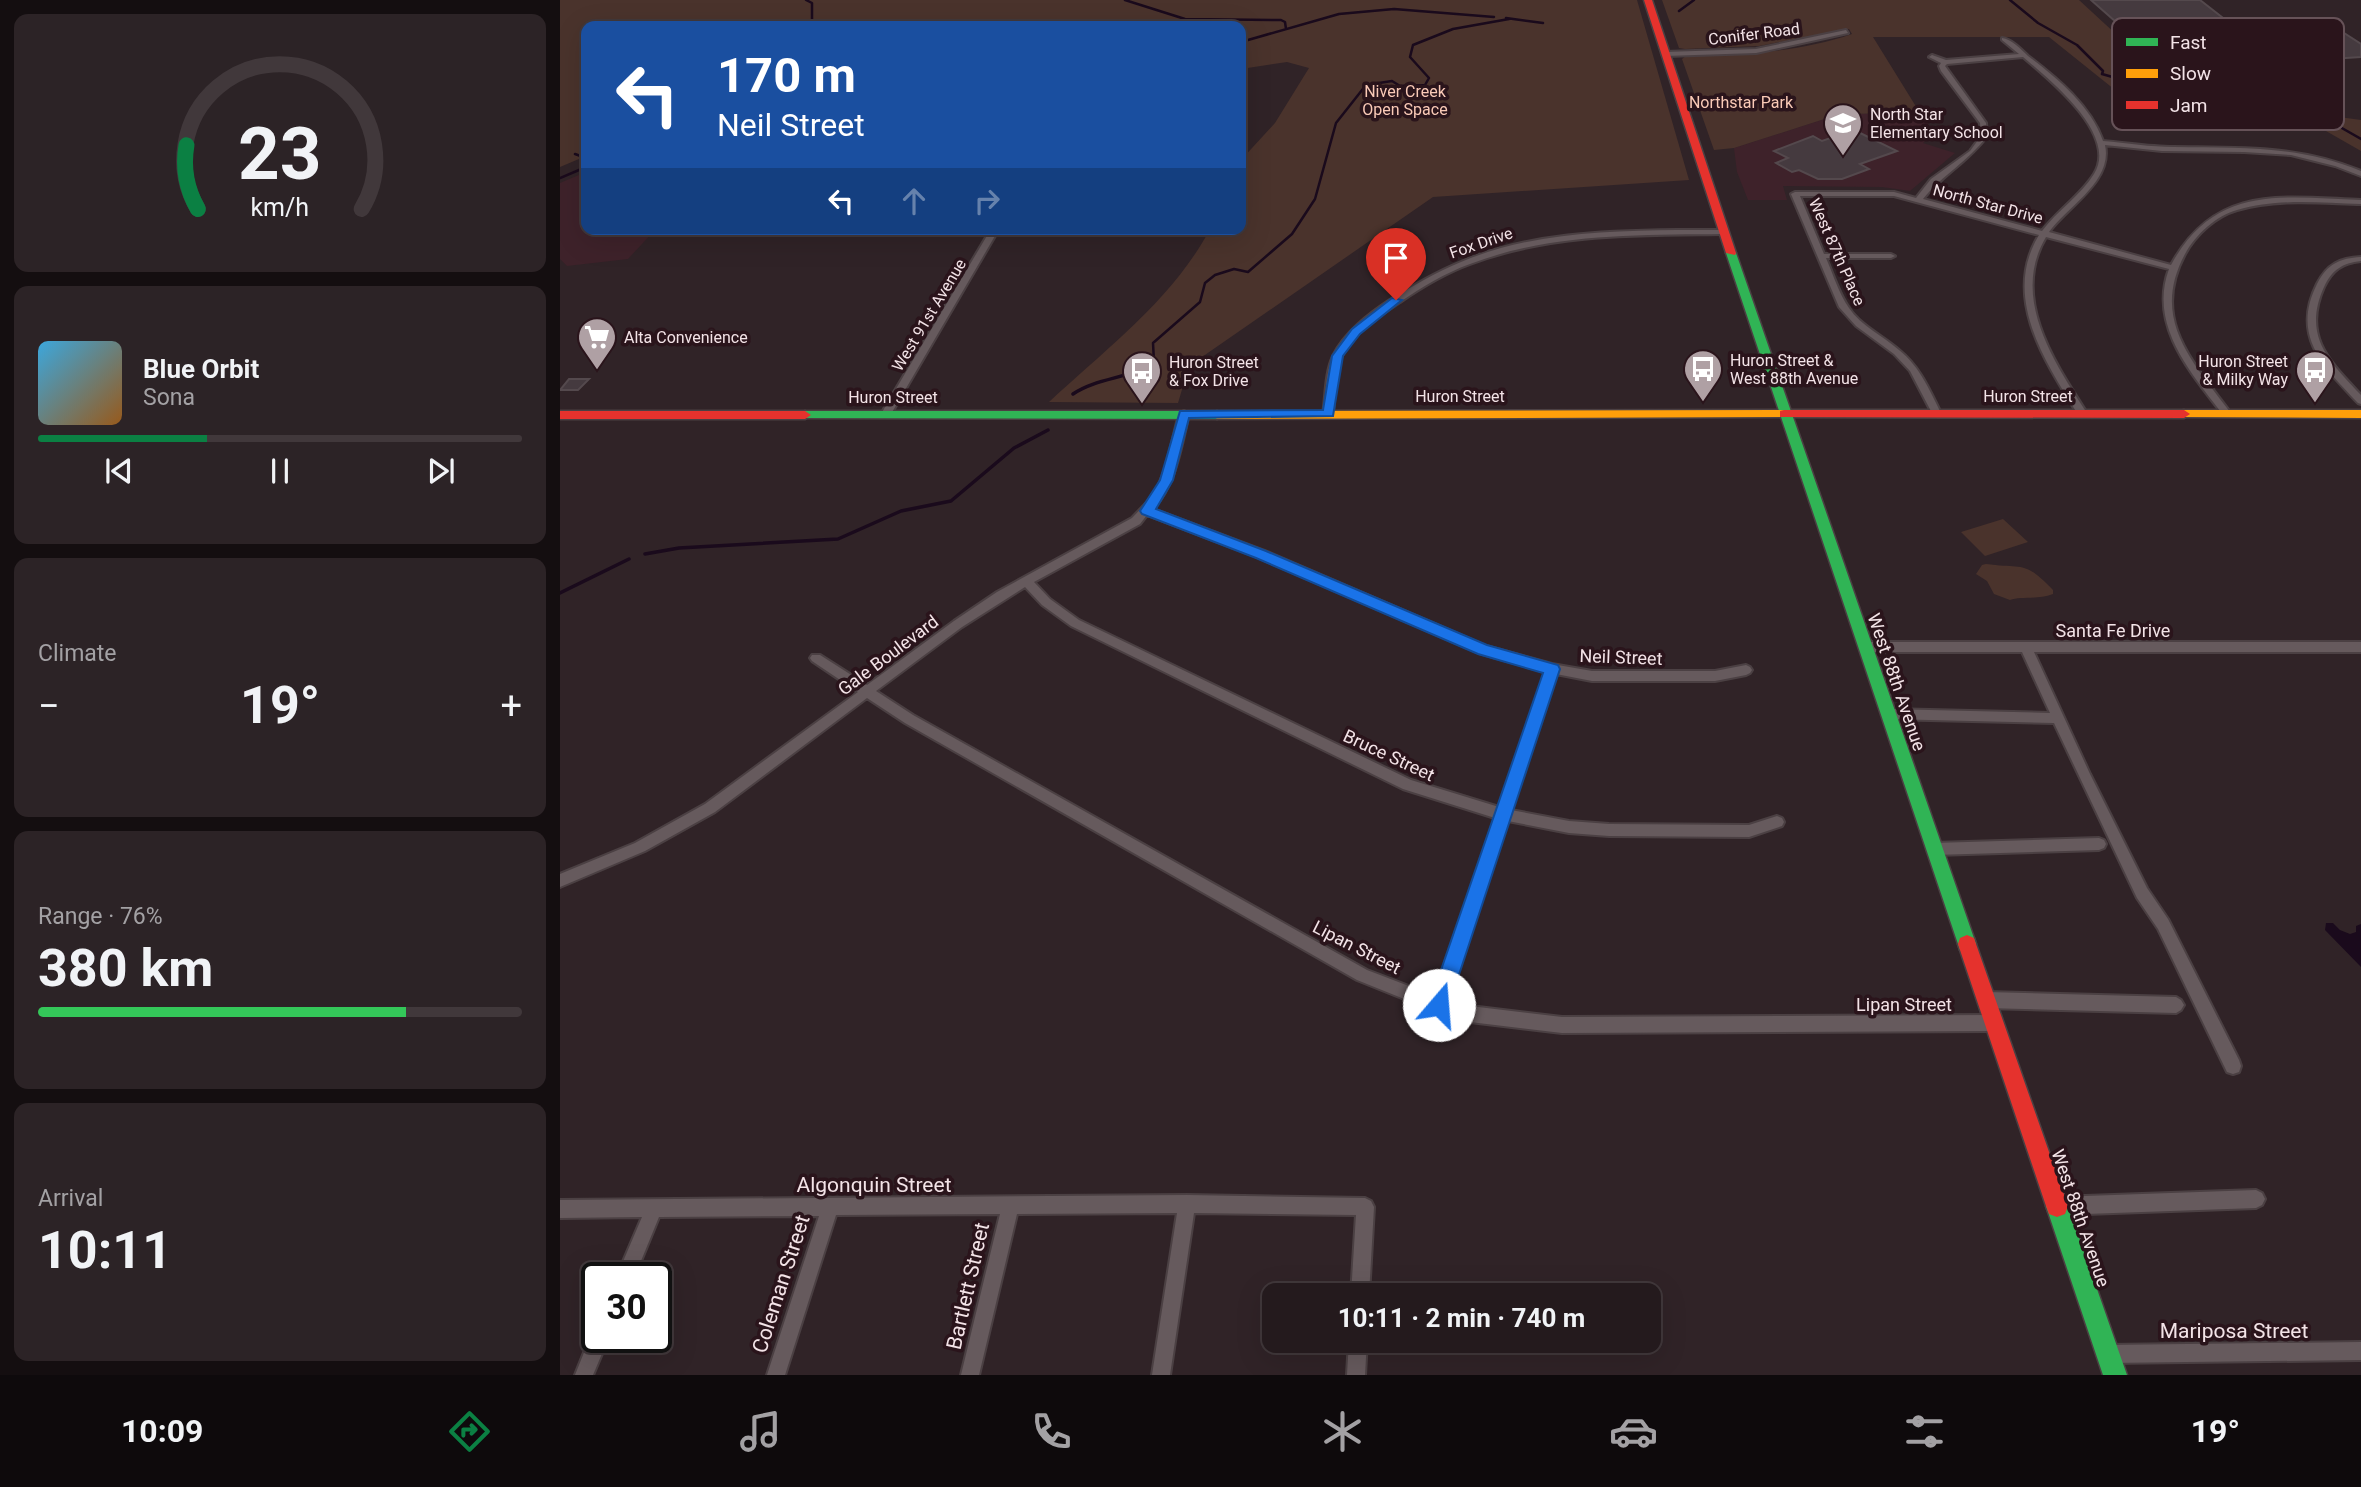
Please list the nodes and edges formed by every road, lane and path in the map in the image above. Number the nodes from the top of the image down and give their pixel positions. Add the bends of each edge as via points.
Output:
1 (1648, 0) edge
2 (1846, 32) dead end
3 (2004, 39) dead end
4 (1665, 54) junction
5 (2024, 55) junction
6 (1932, 57) dead end
7 (1945, 62) junction
8 (2101, 143) junction
9 (2361, 174) edge
10 (1795, 194) joint
11 (1918, 200) junction
12 (2361, 202) edge
13 (1723, 232) junction
14 (2043, 233) junction
15 (991, 235) edge
16 (1822, 256) junction
17 (1891, 256) dead end
18 (2361, 259) edge
19 (2171, 267) junction
20 (2361, 401) edge
21 (1784, 413) junction
22 (1936, 413) junction
23 (2082, 413) junction
24 (886, 414) junction
25 (1184, 414) junction
26 (1328, 414) junction
27 (2227, 414) junction
28 (2361, 414) edge
29 (560, 415) edge
30 (1147, 511) junction
31 (1026, 581) junction
32 (1865, 647) junction
33 (2026, 647) junction
34 (2361, 647) edge
35 (817, 657) dead end
36 (1552, 669) junction
37 (1746, 670) dead end
38 (867, 692) junction
39 (1888, 714) junction
40 (2058, 718) junction
41 (1502, 814) junction
42 (1777, 822) dead end
43 (2098, 844) dead end
44 (1934, 849) junction
45 (560, 881) edge
46 (1986, 1000) junction
47 (1439, 1005) junction
48 (2176, 1005) dead end
49 (1994, 1023) junction
50 (2233, 1066) dead end
51 (2256, 1199) dead end
52 (1188, 1205) junction
53 (2057, 1206) junction
54 (1010, 1207) junction
55 (654, 1208) junction
56 (830, 1208) junction
57 (560, 1209) edge
58 (632, 1262) edge
59 (1361, 1283) edge
60 (2361, 1351) edge
61 (593, 1353) edge
62 (1357, 1353) edge
63 (2107, 1354) junction
64 (584, 1375) edge
65 (776, 1375) edge
66 (970, 1375) edge
67 (1161, 1375) edge
68 (1356, 1375) edge
69 (2115, 1375) edge

1 - 4 main road, West 88th Avenue
2 - 4 street, Conifer Road via 1756,51
3 - 5 street
4 - 13 main road, West 88th Avenue
5 - 7 street
5 - 8 street via 2083,113
6 - 7 street
7 - 11 street via 1942,68 1983,123 1984,136
8 - 9 street via 2282,150 2326,159
8 - 14 street via 2099,173
10 - 11 street, North Star Drive via 1885,192
10 - 16 street, West 87th Place
11 - 14 street, North Star Drive
12 - 19 street via 2291,200 2235,207 2202,226
13 - 21 main road, West 88th Avenue
13 - 26 street, Fox Drive via 1566,236 1505,248 1453,267 1408,292 1344,345 1335,362
14 - 19 street, North Star Drive
14 - 23 street via 2029,275 2032,315 2050,361
15 - 24 street, West 91st Avenue
16 - 17 street
16 - 22 street, West 87th Place via 1843,307 1914,370
18 - 20 street via 2343,260 2329,269 2309,312 2312,335 2322,356
19 - 27 street via 2165,302 2175,339
21 - 22 main road, Huron Street
21 - 26 main road, Huron Street
21 - 32 main road, West 88th Avenue
22 - 23 main road, Huron Street
23 - 27 main road, Huron Street
24 - 25 main road, Huron Street
24 - 29 main road, Huron Street
25 - 26 main road, Huron Street
25 - 30 street, Gale Boulevard via 1166,480
27 - 28 main road, Huron Street
30 - 31 street, Gale Boulevard via 1117,533
30 - 36 street, Neil Street via 1483,650
31 - 38 street, Gale Boulevard via 958,624
31 - 41 street, Bruce Street via 1065,616 1142,656 1408,785
32 - 33 street, Santa Fe Drive
32 - 39 main road, West 88th Avenue
33 - 34 street, Santa Fe Drive
33 - 40 street
35 - 38 street, Lipan Street
36 - 37 street, Neil Street via 1607,677 1715,676
36 - 41 street
38 - 45 street, Gale Boulevard via 710,808 640,847
38 - 47 street, Lipan Street via 1362,975
39 - 40 street
39 - 44 main road, West 88th Avenue
40 - 50 street via 2136,881 2163,924
41 - 42 street, Bruce Street via 1609,830 1749,831
41 - 47 street
43 - 44 street
44 - 46 main road, West 88th Avenue
46 - 48 street
46 - 49 main road, West 88th Avenue
47 - 49 street, Lipan Street via 1499,1019 1562,1025
49 - 53 main road, West 88th Avenue
51 - 53 street
52 - 54 street, Algonquin Street
52 - 59 street, Algonquin Street via 1365,1207
52 - 67 street
53 - 63 main road, West 88th Avenue
54 - 56 street, Algonquin Street
54 - 66 street, Bartlett Street
55 - 56 street, Algonquin Street
55 - 57 street, Algonquin Street
55 - 58 street
56 - 65 street, Coleman Street
60 - 63 street, Mariposa Street
61 - 64 street
62 - 68 street
63 - 69 main road, West 88th Avenue

